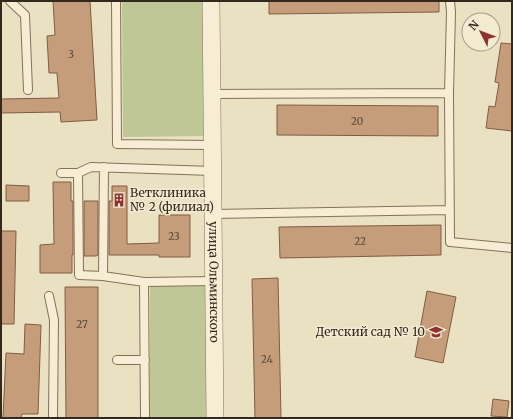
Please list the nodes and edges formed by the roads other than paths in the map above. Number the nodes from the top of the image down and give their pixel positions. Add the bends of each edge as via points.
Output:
1 (10, 1) edge
2 (116, 1) edge
3 (211, 1) edge
4 (450, 1) edge
5 (28, 90) dead end
6 (449, 93) junction
7 (212, 94) junction
8 (212, 145) junction
9 (104, 167) junction
10 (213, 171) junction
11 (61, 173) dead end
12 (78, 173) junction
13 (450, 210) junction
14 (213, 214) junction
15 (512, 248) edge
16 (103, 276) junction
17 (214, 281) junction
18 (144, 282) junction
19 (49, 296) dead end
20 (117, 360) dead end
21 (145, 360) junction
22 (54, 418) edge
23 (145, 418) edge
24 (215, 418) edge

1 - 5 lane via 25,14
2 - 8 lane via 117,144
3 - 7 street, улица Ольминского
4 - 6 lane
6 - 7 lane
6 - 13 lane
7 - 8 street, улица Ольминского
8 - 10 street, улица Ольминского
9 - 10 lane
9 - 12 lane via 91,167
9 - 16 lane
10 - 14 street, улица Ольминского
11 - 12 lane
12 - 16 lane via 79,275
13 - 14 lane
13 - 15 lane via 450,242
14 - 17 street, улица Ольминского
16 - 18 lane
17 - 18 lane
17 - 24 street, улица Ольминского
18 - 21 lane
19 - 22 lane via 54,320
20 - 21 lane
21 - 23 lane

